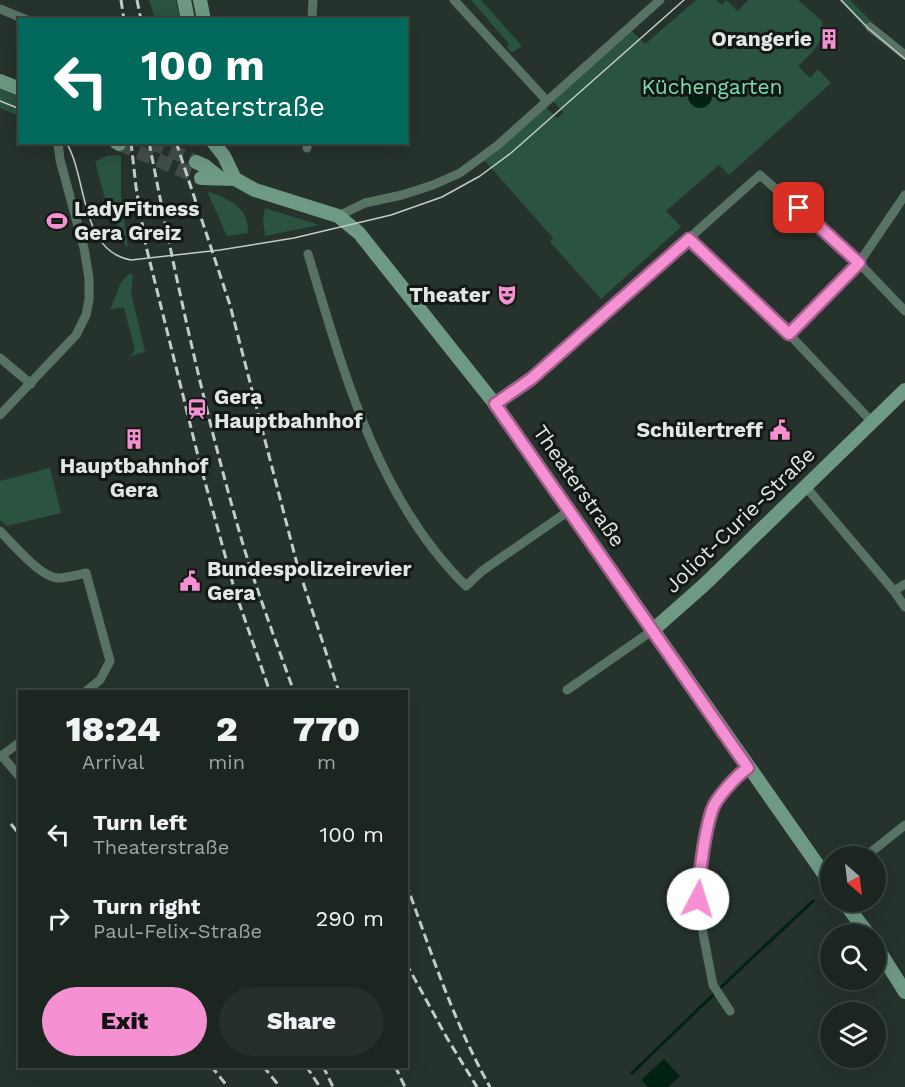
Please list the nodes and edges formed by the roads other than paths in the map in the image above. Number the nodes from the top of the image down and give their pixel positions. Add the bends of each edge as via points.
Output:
1 (184, 0) edge
2 (200, 0) edge
3 (313, 0) edge
4 (454, 0) edge
5 (660, 0) edge
6 (0, 9) edge
7 (22, 18) edge
8 (188, 18) edge
9 (204, 18) edge
10 (312, 18) edge
11 (870, 27) dead end
12 (905, 55) edge
13 (0, 81) edge
14 (18, 88) edge
15 (543, 103) junction
16 (58, 144) edge
17 (224, 149) edge
18 (196, 162) tunnel mouth
19 (201, 178) tunnel mouth
20 (220, 178) junction
21 (234, 179) junction
22 (905, 195) edge
23 (338, 216) junction
24 (689, 239) junction
25 (308, 254) dead end
26 (859, 263) junction
27 (905, 311) edge
28 (789, 334) junction
29 (0, 358) edge
30 (31, 384) junction
31 (905, 390) edge
32 (495, 404) junction
33 (0, 415) edge
34 (872, 422) junction
35 (806, 487) junction
36 (570, 510) junction
37 (0, 531) edge
38 (905, 584) edge
39 (894, 591) junction
40 (905, 607) edge
41 (653, 630) junction
42 (88, 690) edge
43 (567, 690) dead end
44 (18, 744) edge
45 (1, 757) edge
46 (748, 768) junction
47 (18, 775) edge
48 (905, 825) edge
49 (879, 846) edge
50 (820, 869) edge
51 (886, 962) edge
52 (905, 992) edge
53 (730, 1011) dead end

1 - 8 main road
2 - 9 main road
3 - 10 street
4 - 15 street
5 - 15 street
6 - 7 street
11 - 12 street
13 - 14 main road
15 - 23 street via 498,145 460,172 433,185 365,203
16 - 30 street via 84,248 89,300 76,335
17 - 21 main road
18 - 20 main road
19 - 20 main road
20 - 21 main road
21 - 23 main road, Theaterstraße via 255,190
22 - 26 street
23 - 32 main road, Theaterstraße via 359,233
24 - 26 street via 760,175
24 - 28 street
24 - 32 street via 531,379
25 - 36 street via 353,396 378,456 430,546 466,586
26 - 27 street
26 - 28 street
28 - 34 street
29 - 30 street
30 - 33 street
31 - 34 main road, Joliot-Curie-Straße
32 - 36 main road, Theaterstraße
34 - 35 main road, Joliot-Curie-Straße
35 - 39 street
35 - 41 main road, Joliot-Curie-Straße
36 - 41 main road, Theaterstraße
37 - 42 street via 50,576 86,573 110,661 100,680
38 - 39 street
39 - 40 street
41 - 43 street, Joliot-Curie-Straße
41 - 46 main road, Theaterstraße
44 - 45 street
45 - 47 street
46 - 50 main road, Theaterstraße
46 - 53 street via 712,808 698,899 713,985
48 - 49 street
51 - 52 main road

